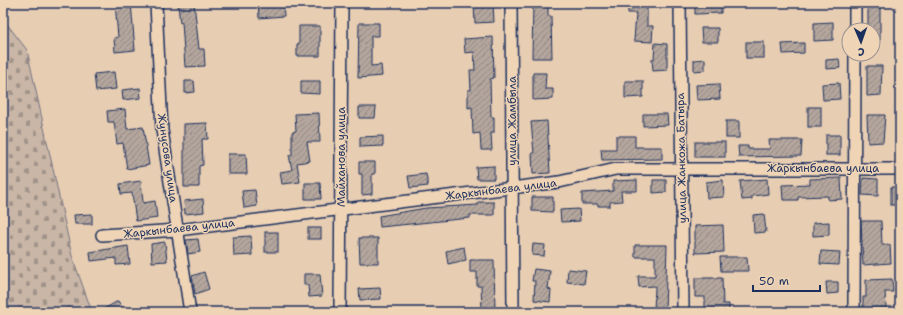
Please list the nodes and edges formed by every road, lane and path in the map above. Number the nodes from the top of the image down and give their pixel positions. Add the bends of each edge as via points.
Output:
1 (156, 3) edge
2 (342, 3) edge
3 (511, 3) edge
4 (680, 3) edge
5 (855, 3) edge
6 (855, 22) edge
7 (855, 62) edge
8 (681, 168) junction
9 (854, 168) junction
10 (900, 169) edge
11 (512, 188) junction
12 (341, 209) junction
13 (178, 230) junction
14 (102, 235) dead end
15 (190, 312) edge
16 (340, 312) edge
17 (513, 312) edge
18 (683, 312) edge
19 (854, 312) edge

1 - 13 street, Жунусова улица via 162,130
2 - 12 street, Майханова улица
3 - 11 street, улица Жамбыла
4 - 8 street, улица Жанкожа Батыра
5 - 6 street
7 - 9 street
8 - 9 street, Жаркынбаева улица
8 - 11 street, Жаркынбаева улица via 616,169 559,182
8 - 18 street, улица Жанкожа Батыра
9 - 10 street, Жаркынбаева улица
9 - 19 street
11 - 12 street, Жаркынбаева улица
11 - 17 street, улица Жамбыла
12 - 13 street, Жаркынбаева улица
12 - 16 street, Майханова улица
13 - 14 street, Жаркынбаева улица
13 - 15 street, Жунусова улица

